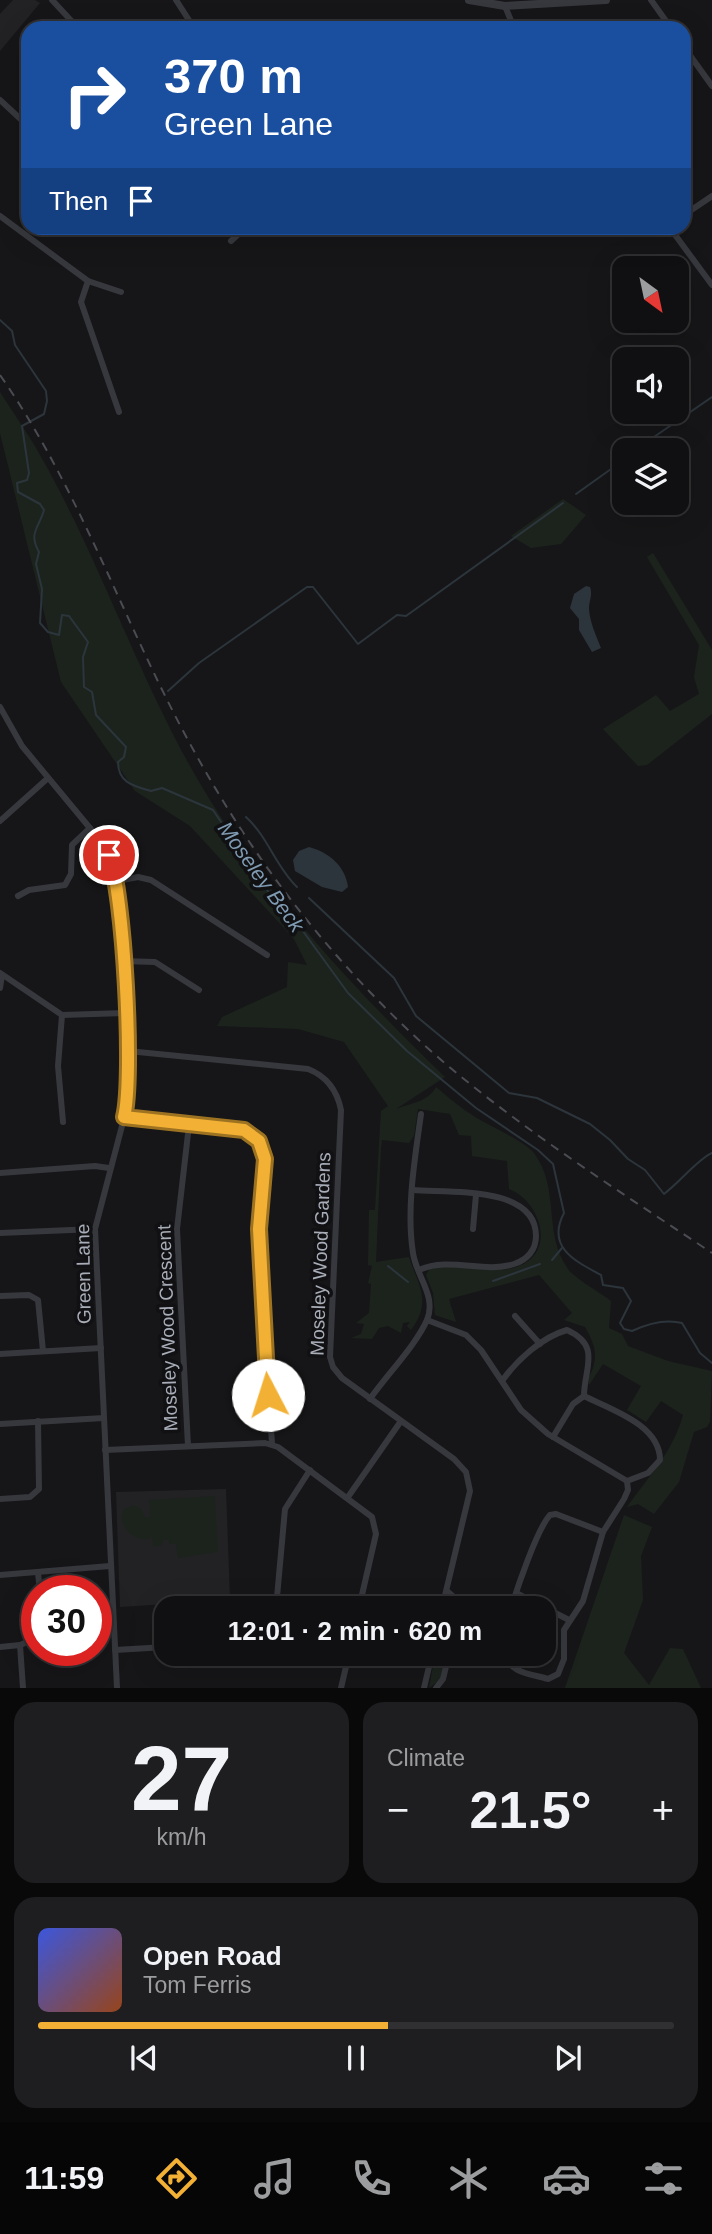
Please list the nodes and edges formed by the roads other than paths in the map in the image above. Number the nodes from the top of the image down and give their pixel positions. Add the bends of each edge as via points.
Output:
1 (51, 0) edge
2 (176, 0) edge
3 (469, 0) edge
4 (606, 0) edge
5 (651, 0) edge
6 (577, 1) edge
7 (505, 6) junction
8 (71, 21) edge
9 (190, 21) edge
10 (511, 21) edge
11 (666, 21) edge
12 (691, 57) edge
13 (712, 86) edge
14 (0, 100) edge
15 (21, 120) edge
16 (712, 196) edge
17 (691, 210) edge
18 (0, 216) edge
19 (21, 232) edge
20 (26, 235) edge
21 (237, 235) edge
22 (675, 235) edge
23 (231, 241) dead end
24 (88, 281) junction
25 (712, 285) edge
26 (121, 292) dead end
27 (119, 412) dead end
28 (0, 707) edge
29 (48, 778) junction
30 (0, 821) edge
31 (90, 828) junction
32 (117, 881) junction
33 (18, 896) dead end
34 (267, 955) dead end
35 (122, 961) junction
36 (1, 974) edge
37 (0, 988) edge
38 (199, 990) dead end
39 (125, 1013) junction
40 (62, 1014) junction
41 (128, 1051) junction
42 (421, 1114) dead end
43 (124, 1117) junction
44 (63, 1122) dead end
45 (189, 1125) junction
46 (109, 1168) junction
47 (0, 1173) edge
48 (413, 1190) junction
49 (476, 1195) junction
50 (95, 1229) junction
51 (473, 1229) dead end
52 (0, 1233) edge
53 (419, 1270) junction
54 (0, 1296) edge
55 (514, 1316) dead end
56 (427, 1320) junction
57 (540, 1344) junction
58 (101, 1348) junction
59 (43, 1351) junction
60 (0, 1354) edge
61 (502, 1381) junction
62 (584, 1396) junction
63 (370, 1399) junction
64 (104, 1418) junction
65 (38, 1421) junction
66 (401, 1421) junction
67 (0, 1424) edge
68 (553, 1437) junction
69 (272, 1444) junction
70 (188, 1446) junction
71 (105, 1450) junction
72 (310, 1470) junction
73 (626, 1481) junction
74 (348, 1497) junction
75 (0, 1499) edge
76 (603, 1532) junction
77 (110, 1566) junction
78 (38, 1573) joint
79 (0, 1575) edge
80 (447, 1591) junction
81 (519, 1594) joint
82 (277, 1596) edge
83 (362, 1596) edge
84 (446, 1596) edge
85 (453, 1596) edge
86 (569, 1620) junction
87 (20, 1645) joint
88 (0, 1647) edge
89 (154, 1648) edge
90 (115, 1650) junction
91 (346, 1666) edge
92 (429, 1666) edge
93 (446, 1666) edge
94 (512, 1666) edge
95 (552, 1679) junction
96 (23, 1688) edge
97 (117, 1688) edge
98 (341, 1688) edge
99 (424, 1688) edge
100 (436, 1688) edge
101 (553, 1688) edge

1 - 8 street
2 - 9 street
3 - 7 street
4 - 6 street
5 - 11 street
6 - 7 street
7 - 10 street
12 - 13 street
14 - 15 street
16 - 17 street
18 - 19 street
20 - 24 street
21 - 23 street
22 - 25 street
24 - 26 street
24 - 27 street via 81,302
28 - 29 street, Green Lane via 15,736
29 - 30 street
29 - 31 street, Green Lane
31 - 32 street, Green Lane via 109,855
31 - 33 street via 72,845 71,874 65,885
32 - 34 street via 151,880
32 - 35 street, Green Lane
35 - 38 street via 155,962
35 - 39 street, Green Lane
36 - 37 street
36 - 40 street
39 - 40 street
39 - 41 street, Green Lane
40 - 44 street via 58,1066
41 - 43 street, Green Lane
41 - 63 street, Moseley Wood Gardens via 308,1069 329,1082 341,1110 330,1357 337,1373
42 - 48 street
43 - 45 street
43 - 46 street, Green Lane
45 - 69 street via 244,1130 264,1149 259,1229
45 - 70 street, Moseley Wood Crescent via 177,1229
46 - 47 street
46 - 50 street, Green Lane
48 - 49 street
48 - 53 street via 412,1243
49 - 51 street
49 - 53 street via 507,1198 526,1210 537,1237 529,1255 515,1264 441,1262
50 - 52 street
50 - 58 street, Green Lane
53 - 56 street via 429,1299
54 - 59 street via 29,1294 38,1300
55 - 57 street
56 - 61 street via 466,1335
56 - 63 street
57 - 61 street
57 - 62 street via 567,1330 581,1336 589,1352
58 - 59 street
58 - 64 street, Green Lane
59 - 60 street
61 - 68 street via 521,1410
62 - 68 street
62 - 73 street via 653,1435 660,1446 660,1461 648,1473
63 - 66 street, Moseley Wood Gardens
64 - 65 street
64 - 71 street, Green Lane
65 - 67 street
65 - 75 street via 39,1489 30,1497
66 - 74 street
66 - 80 street, Moseley Wood Gardens via 454,1459 469,1479
68 - 73 street
69 - 70 street
69 - 72 street
70 - 71 street
71 - 77 street, Green Lane
72 - 74 street
72 - 82 street via 285,1509
73 - 76 street via 624,1499
74 - 83 street via 372,1517 376,1529
76 - 81 street via 550,1515 520,1577
76 - 86 street via 583,1601
77 - 78 street
77 - 90 street, Green Lane
78 - 79 street
80 - 84 street, Moseley Wood Gardens
80 - 85 street
81 - 86 street
86 - 95 street via 563,1635 564,1659
87 - 88 street
87 - 96 street
89 - 90 street
90 - 97 street, Green Lane
91 - 98 street
92 - 99 street
93 - 100 street
94 - 95 street
95 - 101 street

